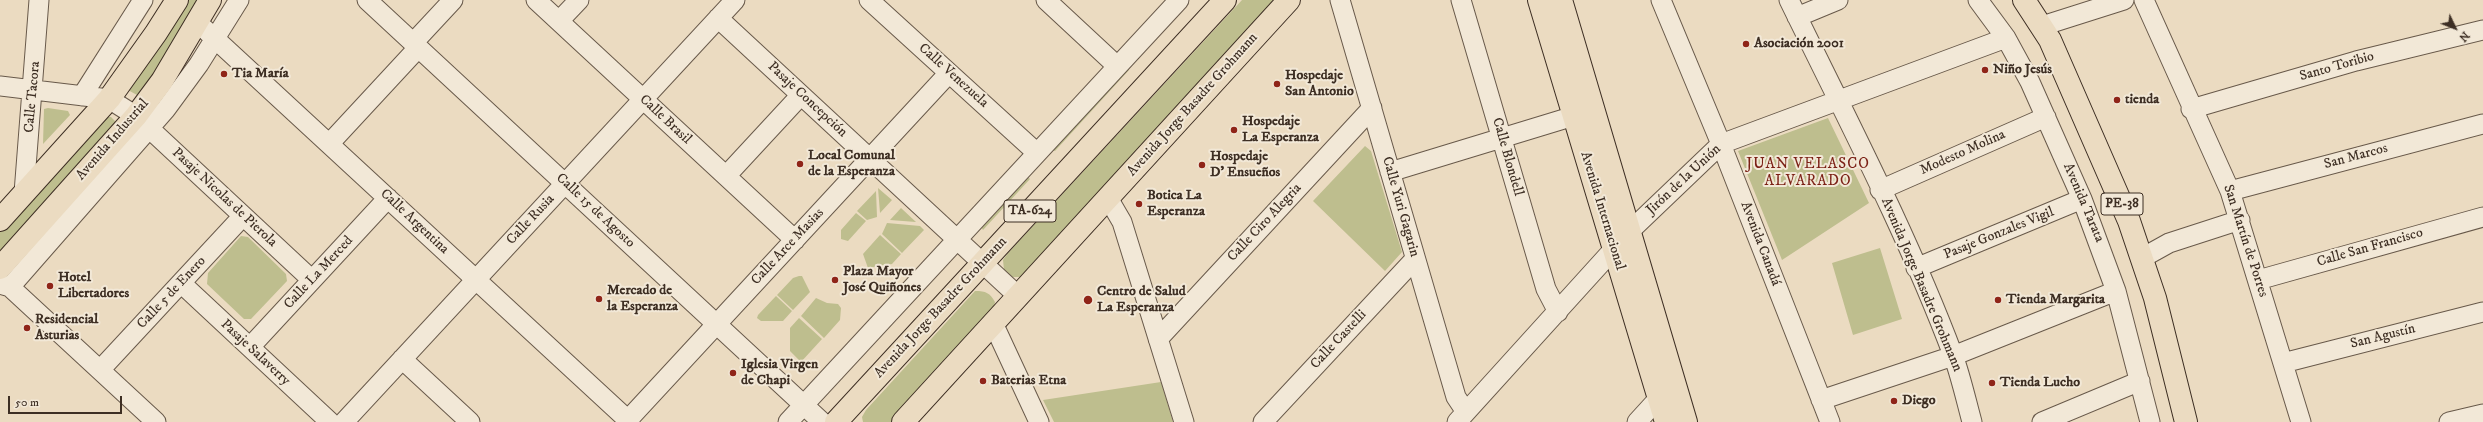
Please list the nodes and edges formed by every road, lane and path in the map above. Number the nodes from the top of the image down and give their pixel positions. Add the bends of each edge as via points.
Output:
1 (39, 0) edge
2 (143, 0) edge
3 (177, 0) edge
4 (210, 0) edge
5 (239, 0) edge
6 (367, 0) edge
7 (453, 0) edge
8 (536, 0) edge
9 (579, 0) edge
10 (735, 0) edge
11 (1046, 0) edge
12 (1179, 0) edge
13 (1225, 0) edge
14 (1288, 0) edge
15 (1340, 0) edge
16 (1461, 0) edge
17 (1539, 0) edge
18 (1561, 0) edge
19 (1660, 0) edge
20 (1789, 0) edge
21 (1838, 0) edge
22 (1978, 0) edge
23 (2024, 0) edge
24 (2124, 0) edge
25 (2144, 0) edge
26 (880, 3) edge
27 (1797, 17) junction
28 (718, 18) junction
29 (559, 22) junction
30 (198, 23) junction
31 (2042, 26) junction
32 (2483, 30) edge
33 (216, 38) junction
34 (2006, 38) junction
35 (416, 45) junction
36 (1117, 66) junction
37 (949, 73) junction
38 (0, 86) edge
39 (34, 90) junction
40 (802, 95) junction
41 (82, 96) junction
42 (109, 99) junction
43 (643, 99) junction
44 (1839, 101) junction
45 (1372, 108) junction
46 (1594, 109) junction
47 (2192, 109) junction
48 (1574, 116) junction
49 (2046, 116) junction
50 (142, 123) junction
51 (2483, 124) edge
52 (1501, 138) junction
53 (329, 144) junction
54 (1721, 144) junction
55 (1037, 153) junction
56 (870, 159) junction
57 (1390, 172) junction
58 (726, 176) junction
59 (565, 184) junction
60 (1880, 190) junction
61 (2230, 191) junction
62 (24, 193) junction
63 (388, 198) junction
64 (1108, 198) junction
65 (2082, 199) junction
66 (243, 216) junction
67 (2483, 217) edge
68 (0, 220) edge
69 (2240, 220) junction
70 (1631, 230) junction
71 (957, 239) junction
72 (795, 240) junction
73 (1614, 251) junction
74 (2142, 258) junction
75 (1415, 259) junction
76 (983, 263) junction
77 (1916, 268) junction
78 (3, 279) edge
79 (312, 280) junction
80 (476, 280) junction
81 (2258, 280) junction
82 (181, 284) junction
83 (2116, 291) junction
84 (1018, 296) junction
85 (1558, 312) junction
86 (2483, 312) edge
87 (993, 323) junction
88 (716, 324) junction
89 (1158, 339) junction
90 (250, 347) junction
91 (1953, 356) junction
92 (402, 359) junction
93 (2283, 363) junction
94 (100, 370) junction
95 (2140, 381) junction
96 (1668, 394) junction
97 (1821, 400) junction
98 (804, 405) junction
99 (2483, 414) edge
100 (1462, 417) edge
101 (628, 421) edge
102 (156, 422) edge
103 (330, 422) edge
104 (344, 422) edge
105 (470, 422) edge
106 (788, 422) edge
107 (822, 422) edge
108 (836, 422) edge
109 (903, 422) edge
110 (1039, 422) edge
111 (1184, 422) edge
112 (1263, 422) edge
113 (1637, 422) edge
114 (1666, 422) edge
115 (1686, 422) edge
116 (1830, 422) edge
117 (1972, 422) edge
118 (2042, 422) edge
119 (2150, 422) edge
120 (2186, 422) edge
121 (2301, 422) edge
122 (2449, 422) edge

1 - 39 street, Calle Tacora
2 - 41 street
3 - 42 main road
4 - 30 main road, Avenida Industrial
5 - 33 street
6 - 35 street, Calle 15 de Agosto
7 - 35 street
8 - 29 street, Calle Brasil
9 - 29 street
10 - 28 street, Calle Rusia
11 - 36 street
12 - 36 street
13 - 76 main road, Avenida Jorge Basadre Grohmann / TA-624
14 - 64 main road, Avenida Jorge Basadre Grohmann
15 - 45 street, Calle Yuri Gagarin
16 - 52 street, Calle Blondell
17 - 48 main road, Avenida Internacional
18 - 46 main road, Avenida Internacional
19 - 54 street, Avenida Canadá
20 - 27 street, Avenida Jorge Basadre Grohmann
21 - 27 street
22 - 34 street, Avenida Tarata
23 - 31 main road, PE-38
24 - 31 street
25 - 47 street, San Martín de Porres
26 - 37 street, Calle Venezuela
27 - 44 street, Avenida Jorge Basadre Grohmann
28 - 40 street, Pasaje Concepción
28 - 43 street, Calle Rusia
29 - 43 street, Calle Brasil
30 - 33 street, Calle Argentina
30 - 50 main road, Avenida Industrial via 162,81
31 - 74 main road, PE-38 via 2119,198
32 - 47 street, Santo Toribio via 2356,60
33 - 50 street via 181,89
33 - 53 street, Calle Argentina
34 - 44 street, Jirón de la Unión
34 - 49 street, Avenida Tarata
35 - 53 street
35 - 59 street, Calle 15 de Agosto
36 - 55 street
37 - 55 street, Calle Venezuela
37 - 56 street, Calle Arce Masias
38 - 39 street
39 - 41 street
39 - 62 street, Calle Tacora
40 - 56 street, Pasaje Concepción
40 - 58 street
41 - 42 street
42 - 50 street, Pasaje Nicolas de Pierola
42 - 62 main road
43 - 58 street, Calle Brasil
43 - 59 street, Calle Rusia
44 - 54 street, Jirón de la Unión
44 - 60 street, Avenida Jorge Basadre Grohmann
45 - 57 street, Calle Yuri Gagarin
45 - 89 street, Calle Ciro Alegria
46 - 48 street
46 - 70 main road, Avenida Internacional
47 - 61 street, San Martín de Porres
48 - 52 street
48 - 73 main road, Avenida Internacional
49 - 60 street, Modesto Molina
49 - 65 street, Avenida Tarata
50 - 66 street, Pasaje Nicolas de Pierola
50 - 78 main road, Avenida Industrial
51 - 61 street, San Marcos
52 - 57 street
52 - 85 street, Calle Blondell via 1546,289
53 - 63 street, Calle Argentina
54 - 70 street, Jirón de la Unión
54 - 97 street, Avenida Canadá
55 - 71 street
56 - 71 street, Pasaje Concepción
56 - 72 street, Calle Arce Masias
57 - 75 street, Calle Yuri Gagarin
58 - 72 street, Calle Brasil
59 - 80 street, Calle Rusia
59 - 88 street, Calle 15 de Agosto
60 - 77 street, Avenida Jorge Basadre Grohmann
61 - 69 street, San Martín de Porres
62 - 68 main road
63 - 79 street, Calle La Merced
63 - 80 street, Calle Argentina
64 - 84 main road, Avenida Jorge Basadre Grohmann
64 - 89 street via 1122,222
65 - 77 street, Pasaje Gonzales Vigil
65 - 83 street, Avenida Tarata
66 - 79 street, Pasaje Nicolas de Pierola
66 - 82 street, Calle 5 de Enero
67 - 81 street, Calle San Francisco
69 - 74 street via 2169,243
69 - 81 street, San Martín de Porres
70 - 73 street, Jirón de la Unión
70 - 96 main road, Avenida Internacional
71 - 76 street, Pasaje Concepción
71 - 98 street
72 - 88 street, Calle Arce Masias
73 - 85 street, Jirón de la Unión
73 - 96 main road, Avenida Internacional
74 - 120 main road, PE-38
75 - 100 street, Calle Yuri Gagarin
75 - 112 street, Calle Castelli
76 - 84 street, Pasaje Concepción
76 - 108 main road, Avenida Jorge Basadre Grohmann / TA-624
77 - 91 street, Avenida Jorge Basadre Grohmann
78 - 94 street
79 - 90 street, Calle La Merced
80 - 92 street, Calle Rusia
80 - 101 street, Calle Argentina
81 - 93 street, San Martín de Porres
82 - 90 street, Pasaje Salaverry
82 - 94 street, Calle 5 de Enero
83 - 91 street
83 - 95 street, Avenida Tarata
84 - 87 main road, Avenida Jorge Basadre Grohmann
85 - 100 street, Jirón de la Unión
86 - 93 street, San Agustín
87 - 109 main road, Avenida Jorge Basadre Grohmann
87 - 110 street
88 - 98 street, Calle 15 de Agosto
88 - 101 street, Calle Arce Masias
89 - 111 street
90 - 103 street, Pasaje Salaverry
91 - 97 street
91 - 117 street, Avenida Jorge Basadre Grohmann
92 - 104 street, Calle Rusia
92 - 105 street
93 - 121 street, San Martín de Porres
94 - 102 street
95 - 118 street
95 - 119 street, Avenida Tarata
96 - 113 street
96 - 114 main road, Avenida Internacional
96 - 115 main road, Avenida Internacional
97 - 116 street, Avenida Canadá
98 - 106 street
98 - 107 street, Calle 15 de Agosto
99 - 122 street

